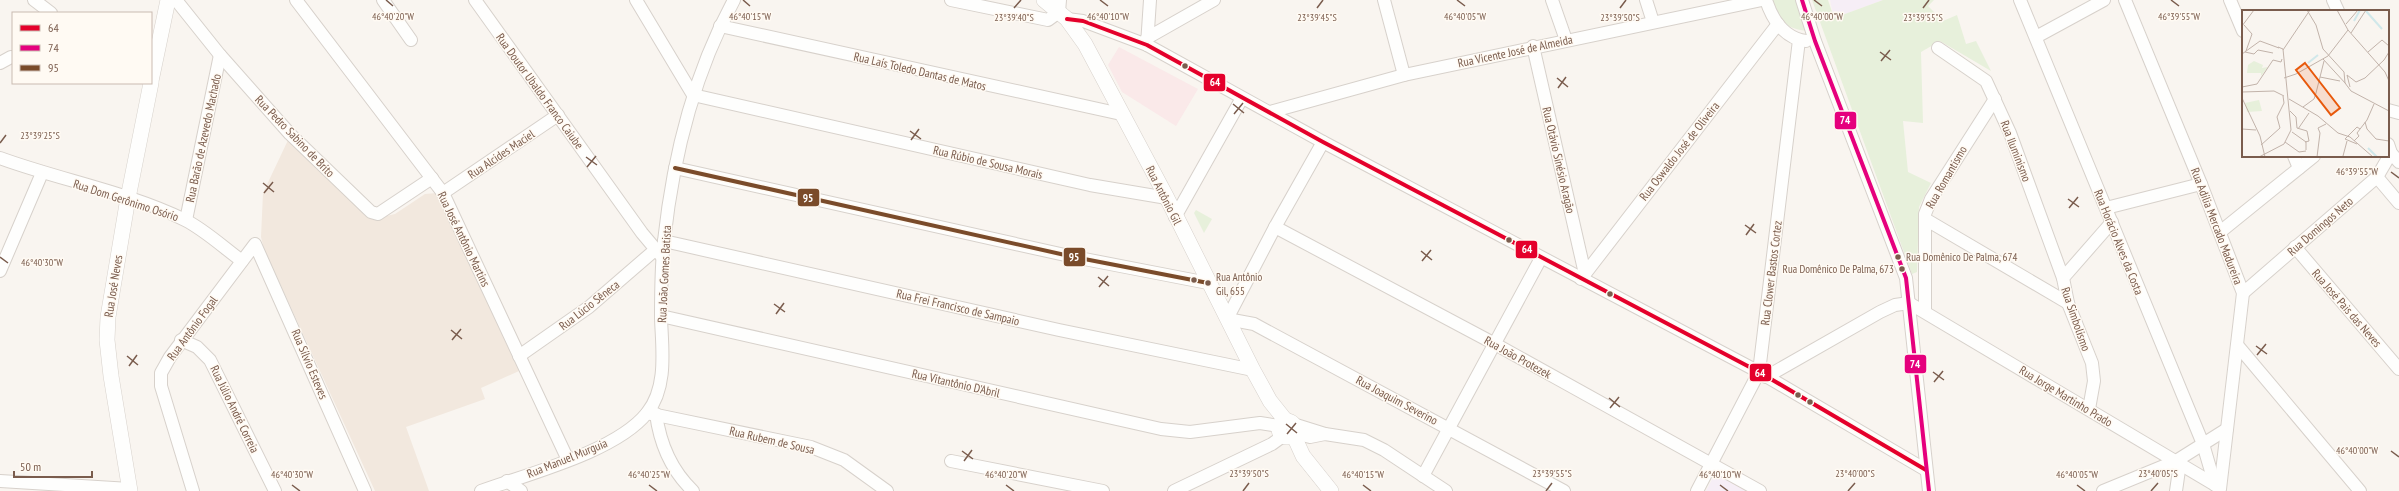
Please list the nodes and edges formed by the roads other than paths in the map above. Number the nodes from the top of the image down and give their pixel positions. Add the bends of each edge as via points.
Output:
1 (34, 0) edge
2 (168, 0) edge
3 (176, 0) edge
4 (296, 0) edge
5 (383, 0) edge
6 (475, 0) edge
7 (636, 0) edge
8 (734, 0) edge
9 (951, 0) edge
10 (1044, 0) edge
11 (1150, 0) edge
12 (1214, 0) edge
13 (1384, 0) edge
14 (1552, 0) edge
15 (1646, 0) edge
16 (1762, 0) edge
17 (1766, 0) edge
18 (1802, 0) edge
19 (2020, 0) edge
20 (2104, 0) edge
21 (2125, 0) edge
22 (2230, 0) edge
23 (2333, 0) edge
24 (1062, 10) edge
25 (2338, 10) edge
26 (50, 12) edge
27 (1653, 22) junction
28 (1778, 24) junction
29 (720, 26) junction
30 (2242, 29) edge
31 (2036, 36) junction
32 (411, 40) dead end
33 (1566, 40) junction
34 (1799, 40) junction
35 (1815, 41) junction
36 (1147, 42) junction
37 (1533, 46) junction
38 (1938, 48) dead end
39 (220, 55) junction
40 (152, 72) edge
41 (1404, 75) junction
42 (150, 84) edge
43 (693, 95) junction
44 (1242, 98) junction
45 (1995, 99) junction
46 (2389, 110) edge
47 (1270, 112) junction
48 (2399, 113) edge
49 (1121, 114) junction
50 (558, 115) junction
51 (1323, 142) junction
52 (2393, 153) edge
53 (2294, 157) edge
54 (2313, 157) edge
55 (0, 158) edge
56 (675, 168) junction
57 (2299, 168) junction
58 (42, 173) junction
59 (2377, 177) junction
60 (432, 178) junction
61 (2201, 184) junction
62 (443, 193) junction
63 (128, 198) junction
64 (1167, 198) junction
65 (2399, 203) edge
66 (2106, 208) junction
67 (1175, 217) junction
68 (1924, 219) junction
69 (186, 220) junction
70 (2112, 222) junction
71 (1275, 227) junction
72 (2220, 232) junction
73 (255, 244) joint
74 (2295, 247) junction
75 (661, 250) junction
76 (1542, 258) junction
77 (242, 261) junction
78 (0, 271) edge
79 (1583, 276) junction
80 (2063, 278) junction
81 (1208, 283) junction
82 (2243, 293) junction
83 (1909, 302) junction
84 (2068, 303) junction
85 (1925, 311) junction
86 (661, 316) junction
87 (1227, 319) junction
88 (181, 340) junction
89 (1495, 344) junction
90 (2238, 346) junction
91 (519, 356) junction
92 (2399, 369) edge
93 (1253, 370) junction
94 (1762, 375) junction
95 (2088, 409) junction
96 (651, 414) junction
97 (1449, 428) junction
98 (2227, 429) junction
99 (1285, 430) junction
100 (2203, 444) junction
101 (568, 460) junction
102 (951, 461) dead end
103 (2178, 462) junction
104 (1711, 464) junction
105 (1926, 470) junction
106 (1423, 476) junction
107 (507, 481) junction
108 (7, 485) edge
109 (2219, 488) edge
110 (363, 489) edge
111 (130, 490) edge
112 (193, 491) edge
113 (275, 491) edge
114 (481, 491) edge
115 (521, 491) edge
116 (693, 491) edge
117 (886, 491) edge
118 (1103, 491) edge
119 (1174, 491) edge
120 (1331, 491) edge
121 (1446, 491) edge
122 (1564, 491) edge
123 (1697, 491) edge
124 (1760, 491) edge
125 (1929, 491) edge
126 (2103, 491) edge
127 (2176, 491) edge
128 (2360, 491) edge

1 - 26 street
2 - 40 street, Rua José Neves
3 - 39 street, Rua Pedro Sabino de Brito
4 - 60 street, Rua José Antônio Martins
5 - 32 street
6 - 50 street, Rua Doutor Ubaldo Franco Caiube
7 - 43 street
8 - 29 street, Rua João Gomes Batista
9 - 24 street via 1048,20
10 - 24 street, Rua Antônio Gil
11 - 36 street
12 - 36 street
13 - 41 street
14 - 33 street
15 - 27 street
16 - 27 street, Rua Vicente José de Almeida
17 - 28 street via 1770,13
18 - 35 street
19 - 31 street, Rua Horácio Alves da Costa
20 - 31 street
21 - 61 street, Rua Adília Mercado Madureira
22 - 30 street
23 - 25 street
24 - 36 street via 1083,21
24 - 49 street, Rua Antônio Gil via 1085,44
27 - 33 street, Rua Vicente José de Almeida
28 - 34 street
28 - 79 street, Rua Oswaldo José de Oliveira
29 - 43 street, Rua João Gomes Batista
29 - 49 street, Rua Laís Toledo Dantas de Matos
31 - 66 street, Rua Horácio Alves da Costa
33 - 37 street, Rua Vicente José de Almeida
34 - 35 street
34 - 94 street, Rua Clower Bastos Cortez
35 - 83 street via 1906,278
36 - 44 street
37 - 41 street, Rua Vicente José de Almeida
37 - 79 street, Rua Otávio Sinésio Aragão
38 - 45 street, Rua Iluminismo via 1982,76
39 - 60 street, Rua Pedro Sabino de Brito via 290,134 371,212 378,214
39 - 69 street, Rua Barão de Azevedo Machado
41 - 47 street, Rua Vicente José de Almeida
42 - 63 street, Rua José Neves
43 - 56 street, Rua João Gomes Batista
43 - 64 street, Rua Rúbio de Sousa Morais via 1082,183
44 - 47 street
44 - 67 street
45 - 68 street, Rua Romantismo via 1931,199
45 - 80 street, Rua Iluminismo
46 - 48 street
47 - 51 street
49 - 64 street, Rua Antônio Gil
50 - 62 street, Rua Alcides Maciel
50 - 75 street, Rua Doutor Ubaldo Franco Caiube
51 - 71 street
51 - 76 street
52 - 59 street, Rua Domingos Neto
53 - 57 street
54 - 57 street
55 - 58 street, Rua Dom Gerônimo Osório
56 - 75 street, Rua João Gomes Batista
56 - 81 street via 1074,257
57 - 72 street
58 - 63 street, Rua Dom Gerônimo Osório
58 - 78 street
59 - 65 street
59 - 74 street, Rua Domingos Neto
60 - 62 street, Rua José Antônio Martins
61 - 66 street
61 - 72 street, Rua Adília Mercado Madureira
62 - 91 street, Rua José Antônio Martins
63 - 69 street, Rua Dom Gerônimo Osório
63 - 111 street, Rua José Neves via 108,317 107,340
64 - 67 street, Rua Antônio Gil
66 - 70 street, Rua Horácio Alves da Costa
67 - 81 street, Rua Antônio Gil
68 - 84 street
68 - 85 street, Rua Romantismo
69 - 77 street, Rua Dom Gerônimo Osório
70 - 80 street, Rua Simbolismo
70 - 100 street, Rua Horácio Alves da Costa
71 - 87 street
71 - 89 street, Rua João Protezek
72 - 82 street, Rua Adília Mercado Madureira
73 - 77 street, Rua Antônio Fogal
73 - 110 street, Rua Sílvio Esteves via 297,334
74 - 82 street, Rua Domingos Neto
74 - 92 street, Rua José Pais das Neves
75 - 86 street, Rua João Gomes Batista
75 - 91 street, Rua Lúcio Sêneca via 589,307
75 - 93 street, Rua Frei Francisco de Sampaio
76 - 79 street
76 - 89 street
77 - 88 street, Rua Antônio Fogal
79 - 94 street
80 - 84 street, Rua Simbolismo
81 - 87 street, Rua Antônio Gil
82 - 90 street, Rua Adília Mercado Madureira
83 - 85 street, Rua Jorge Martinho Prado
83 - 94 street via 1880,312
83 - 105 street
84 - 95 street, Rua Simbolismo via 2092,363 2094,381
85 - 95 street, Rua Jorge Martinho Prado
86 - 96 street, Rua João Gomes Batista via 663,366
86 - 99 street, Rua Vitantônio D'Abril via 1161,429 1190,432 1260,422
87 - 93 street, Rua Antônio Gil
87 - 97 street, Rua Joaquim Severino via 1254,324
88 - 112 street, Rua Antônio Fogal via 164,366 161,386
88 - 113 street, Rua Júlio André Correia via 197,347 210,360
89 - 97 street
89 - 104 street, Rua João Protezek
90 - 98 street, Rua Adília Mercado Madureira
90 - 128 street
91 - 101 street, Rua José Antônio Martins
93 - 99 street, Rua Antônio Gil via 1270,401 1272,410
94 - 104 street, Rua Clower Bastos Cortez
94 - 105 street
95 - 103 street, Rua Jorge Martinho Prado
96 - 101 street, Rua Manuel Murguia via 625,433
96 - 116 street via 668,459
96 - 117 street, Rua Rubem de Sousa via 810,446 844,460
97 - 106 street
97 - 122 street, Rua Joaquim Severino
98 - 100 street
98 - 109 street, Rua Adília Mercado Madureira
99 - 106 street, Rua Vitantônio D'Abril via 1310,437 1325,434 1364,440
99 - 119 street via 1257,450
99 - 120 street, Rua Antônio Gil via 1294,450 1303,456
100 - 103 street
100 - 109 street, Rua Horácio Alves da Costa
101 - 107 street, Rua Manuel Murguia
102 - 118 street
103 - 109 street, Rua Jorge Martinho Prado
103 - 126 street
103 - 127 street
104 - 123 street, Rua Clower Bastos Cortez
104 - 124 street, Rua João Protezek
105 - 125 street
106 - 121 street, Rua Vitantônio D'Abril
107 - 114 street, Rua Manuel Murguia
107 - 115 street
108 - 111 street

